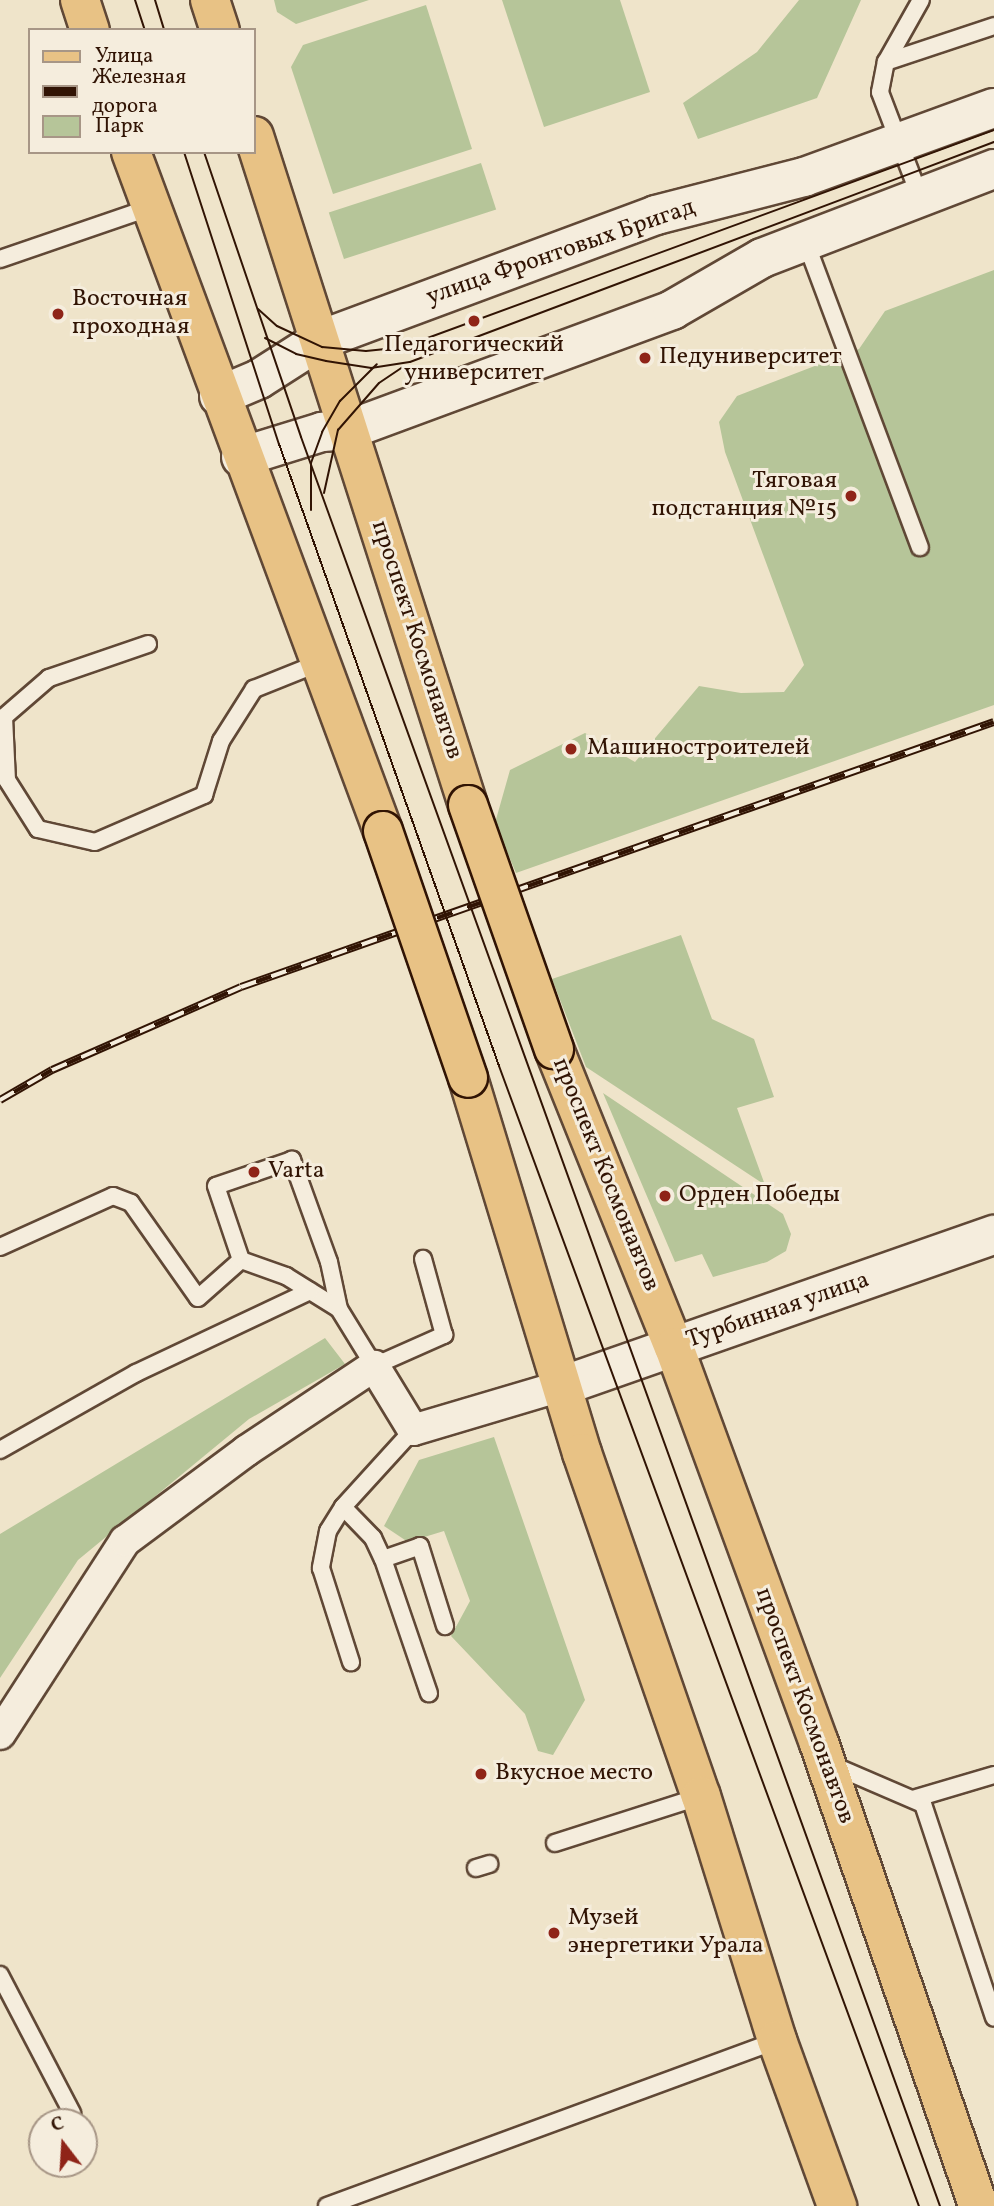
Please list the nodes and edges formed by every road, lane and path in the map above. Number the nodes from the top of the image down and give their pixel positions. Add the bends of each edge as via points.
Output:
1 (80, 0) edge
2 (210, 0) edge
3 (920, 0) edge
4 (994, 26) edge
5 (89, 28) edge
6 (218, 28) edge
7 (886, 62) junction
8 (994, 108) edge
9 (256, 142) edge
10 (900, 143) junction
11 (132, 154) edge
12 (994, 169) edge
13 (920, 197) junction
14 (149, 208) junction
15 (805, 240) junction
16 (0, 259) edge
17 (320, 340) junction
18 (219, 396) junction
19 (348, 430) junction
20 (241, 457) junction
21 (920, 547) dead end
22 (148, 644) dead end
23 (319, 663) junction
24 (994, 1235) edge
25 (0, 1247) edge
26 (423, 1259) dead end
27 (241, 1260) junction
28 (310, 1291) junction
29 (339, 1309) junction
30 (674, 1347) junction
31 (374, 1366) junction
32 (562, 1386) junction
33 (413, 1430) junction
34 (0, 1450) edge
35 (343, 1507) junction
36 (383, 1559) junction
37 (445, 1626) dead end
38 (351, 1662) dead end
39 (429, 1693) dead end
40 (0, 1734) edge
41 (825, 1762) junction
42 (994, 1775) edge
43 (701, 1796) junction
44 (913, 1799) junction
45 (555, 1843) dead end
46 (0, 1975) edge
47 (994, 2018) edge
48 (777, 2040) junction
49 (69, 2108) edge
50 (327, 2206) edge
51 (837, 2206) edge
52 (978, 2206) edge

1 - 5 main road
2 - 6 main road
3 - 7 lane
4 - 7 lane
7 - 10 lane via 880,92
8 - 10 main road, улица Фронтовых Бригад
9 - 17 main road, проспект Космонавтов
10 - 13 lane
10 - 17 main road, улица Фронтовых Бригад via 804,177 656,215
11 - 14 main road
12 - 13 main road
13 - 15 main road
14 - 16 lane
14 - 18 main road
15 - 19 main road via 762,258 672,310
15 - 21 lane
17 - 18 main road, улица Фронтовых Бригад via 259,379
17 - 19 main road, проспект Космонавтов
18 - 20 main road
19 - 20 main road via 300,437
19 - 30 main road, проспект Космонавтов, bridge via 468,805 554,1049
20 - 23 main road
22 - 23 lane via 49,678 4,717 8,780 38,829 95,842 204,794 220,741 254,689
23 - 32 main road, bridge via 468,1078
24 - 30 main road, Турбинная улица
25 - 27 lane via 113,1196 131,1203 198,1298
26 - 31 lane via 444,1335
27 - 28 lane via 286,1276
27 - 29 lane via 216,1186 292,1160 329,1262
28 - 29 lane
28 - 34 lane via 136,1373
29 - 31 lane
30 - 32 main road, Турбинная улица
30 - 41 main road, проспект Космонавтов
31 - 33 street
31 - 40 street via 246,1451 125,1541
32 - 33 street
32 - 43 main road
33 - 35 lane
35 - 36 lane via 373,1538
35 - 38 lane via 328,1531 321,1568
36 - 37 lane via 419,1545
36 - 39 lane
41 - 44 lane
41 - 52 main road, проспект Космонавтов
42 - 44 lane
43 - 45 lane
43 - 48 main road
44 - 47 lane via 923,1804
46 - 49 lane
48 - 50 lane
48 - 51 main road

